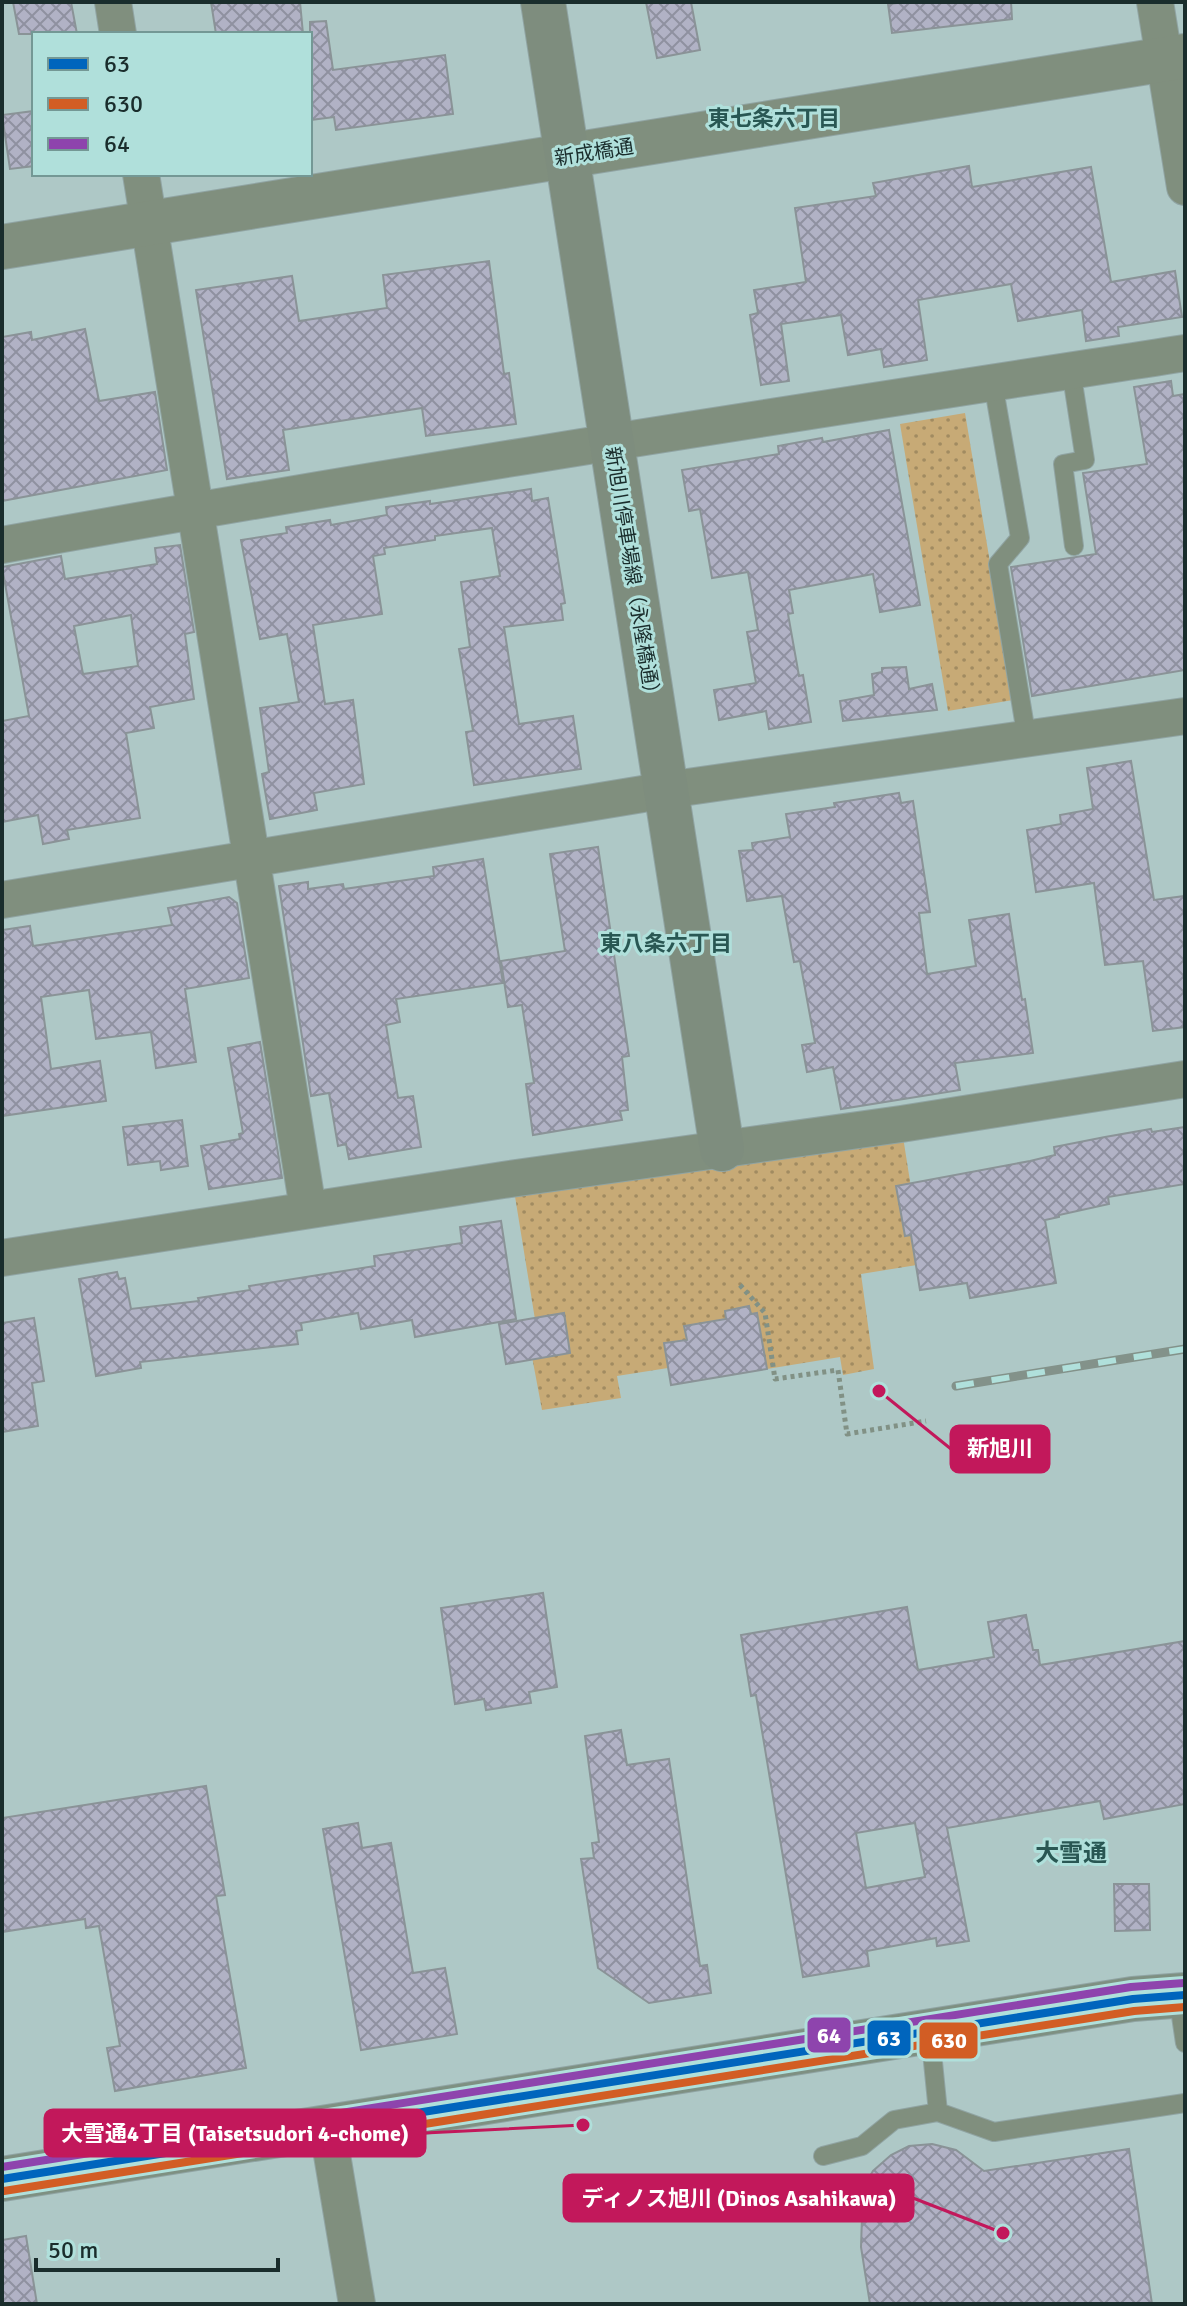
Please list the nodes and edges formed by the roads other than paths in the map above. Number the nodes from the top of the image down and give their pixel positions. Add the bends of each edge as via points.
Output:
1 (113, 2) edge
2 (543, 2) edge
3 (1155, 2) edge
4 (118, 32) edge
5 (1174, 58) edge
6 (568, 156) junction
7 (141, 176) edge
8 (1185, 187) edge
9 (149, 223) junction
10 (2, 247) edge
11 (1185, 353) edge
12 (1071, 370) junction
13 (993, 383) junction
14 (612, 442) junction
15 (196, 510) junction
16 (2, 545) edge
17 (1074, 546) dead end
18 (1185, 716) edge
19 (1027, 739) junction
20 (667, 790) junction
21 (251, 860) junction
22 (2, 900) edge
23 (1185, 1079) edge
24 (722, 1149) junction
25 (308, 1209) junction
26 (2, 1258) edge
27 (1182, 1995) edge
28 (930, 2031) junction
29 (1185, 2043) edge
30 (1185, 2103) edge
31 (938, 2112) junction
32 (327, 2125) junction
33 (823, 2156) dead end
34 (2, 2179) edge
35 (357, 2304) edge

1 - 4 street
2 - 6 main road, 新旭川停車場線（永隆橋通）
3 - 5 street
5 - 6 street, 新成橋通
5 - 8 street
6 - 9 street, 新成橋通
6 - 14 main road, 新旭川停車場線（永隆橋通）
7 - 9 street
9 - 10 street, 新成橋通
9 - 15 street
11 - 12 street
12 - 13 street
12 - 17 lane via 1085,460 1063,464
13 - 14 street
13 - 19 lane via 1020,538 998,564
14 - 15 street
14 - 20 main road, 新旭川停車場線（永隆橋通）
15 - 16 street
15 - 21 street
18 - 19 street
19 - 20 street
20 - 21 street
20 - 24 main road, 新旭川停車場線（永隆橋通）
21 - 22 street
21 - 25 street
23 - 24 street
24 - 25 street
25 - 26 street
27 - 28 highway
27 - 29 lane
28 - 31 lane
28 - 32 highway
30 - 31 lane via 994,2132
31 - 33 lane via 894,2120 862,2146
32 - 34 highway
32 - 35 street

